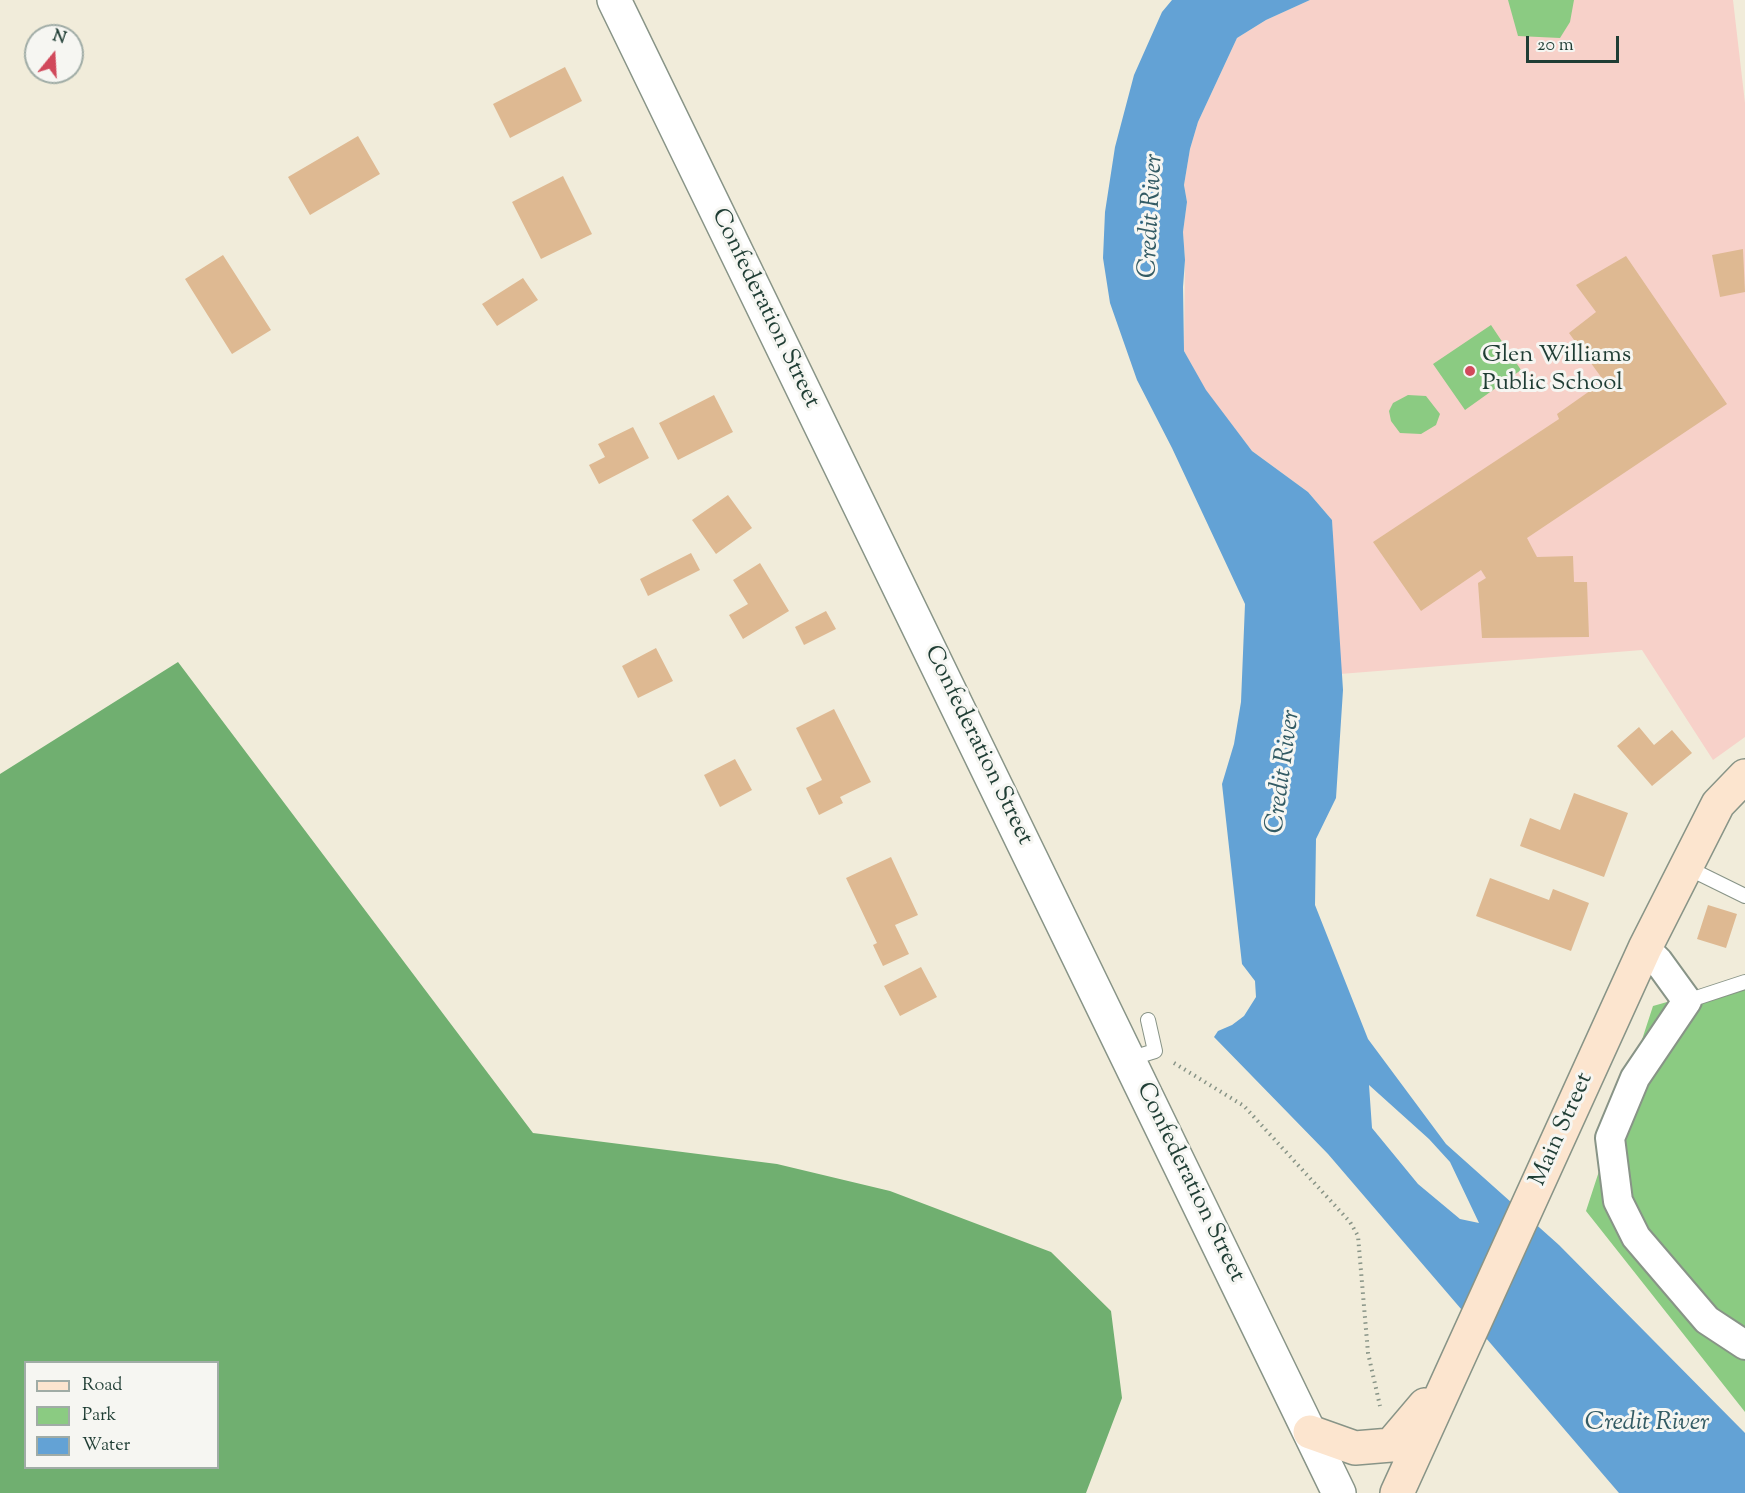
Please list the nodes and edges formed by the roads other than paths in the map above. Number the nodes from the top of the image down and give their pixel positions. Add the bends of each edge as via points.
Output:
1 (614, 0) edge
2 (1745, 776) edge
3 (1686, 867) junction
4 (1745, 896) edge
5 (1645, 948) junction
6 (1745, 982) edge
7 (1687, 1001) junction
8 (1148, 1020) dead end
9 (1142, 1055) junction
10 (1745, 1345) edge
11 (1450, 1377) junction
12 (1310, 1432) junction
13 (1339, 1493) edge
14 (1397, 1493) edge

1 - 9 street, Confederation Street
2 - 3 main road, Main Street via 1718,804
3 - 4 lane
3 - 5 main road, Main Street
5 - 7 street
5 - 11 main road, Main Street
6 - 7 lane
7 - 10 street via 1635,1078 1610,1138 1618,1201 1636,1237 1707,1320
8 - 9 lane
9 - 12 street, Confederation Street
11 - 12 main road via 1391,1445 1355,1448
11 - 14 main road, Main Street
12 - 13 street, Confederation Street

